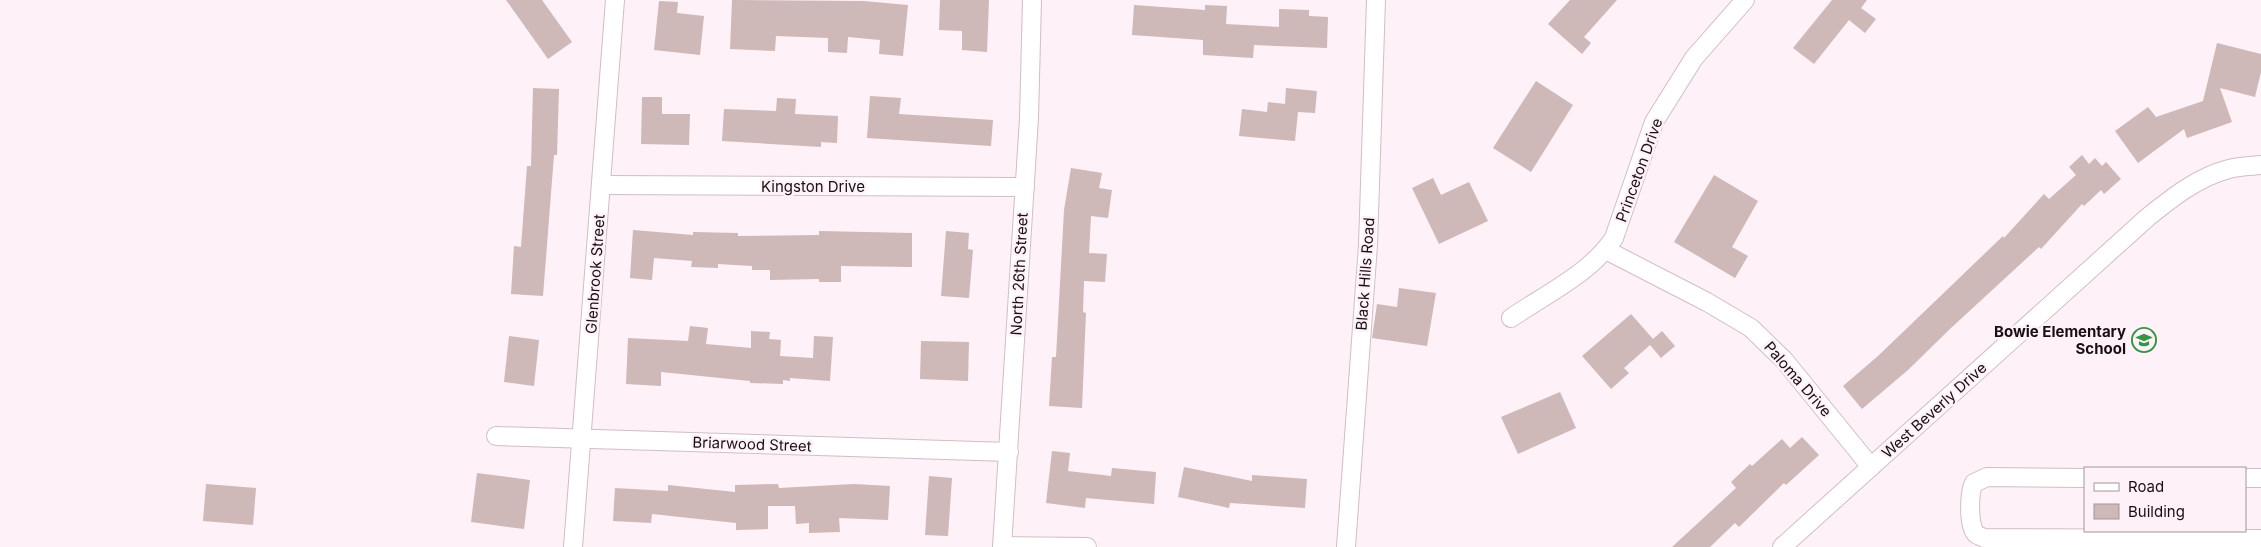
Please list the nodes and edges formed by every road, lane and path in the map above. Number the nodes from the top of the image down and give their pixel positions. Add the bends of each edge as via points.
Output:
1 (614, 0) edge
2 (1032, 0) edge
3 (1376, 0) edge
4 (1746, 0) edge
5 (2261, 165) edge
6 (602, 185) junction
7 (1025, 187) junction
8 (1606, 250) junction
9 (1511, 318) dead end
10 (496, 436) dead end
11 (582, 439) junction
12 (1009, 452) junction
13 (1871, 467) junction
14 (2084, 478) edge
15 (2246, 478) edge
16 (2261, 478) edge
17 (2261, 539) edge
18 (573, 547) edge
19 (1002, 547) edge
20 (1087, 547) edge
21 (1346, 547) edge
22 (1782, 547) edge

1 - 6 street, Glenbrook Street
2 - 7 street, North 26th Street
3 - 21 street, Black Hills Road via 1368,245
4 - 8 street, Princeton Drive via 1694,58 1654,122 1614,238
5 - 13 street, West Beverly Drive via 2230,168 2203,178 2178,193
6 - 7 street, Kingston Drive
6 - 11 street, Glenbrook Street
7 - 12 street, North 26th Street
8 - 9 street, Princeton Drive via 1587,267
8 - 13 street, Paloma Drive via 1751,328 1784,360
10 - 11 street, Briarwood Street
11 - 12 street, Briarwood Street
11 - 18 street, Glenbrook Street
12 - 19 street, North 26th Street
13 - 22 street, West Beverly Drive
14 - 17 street via 1987,477 1974,482 1971,524 1975,533 1984,538
15 - 16 street
19 - 20 street

